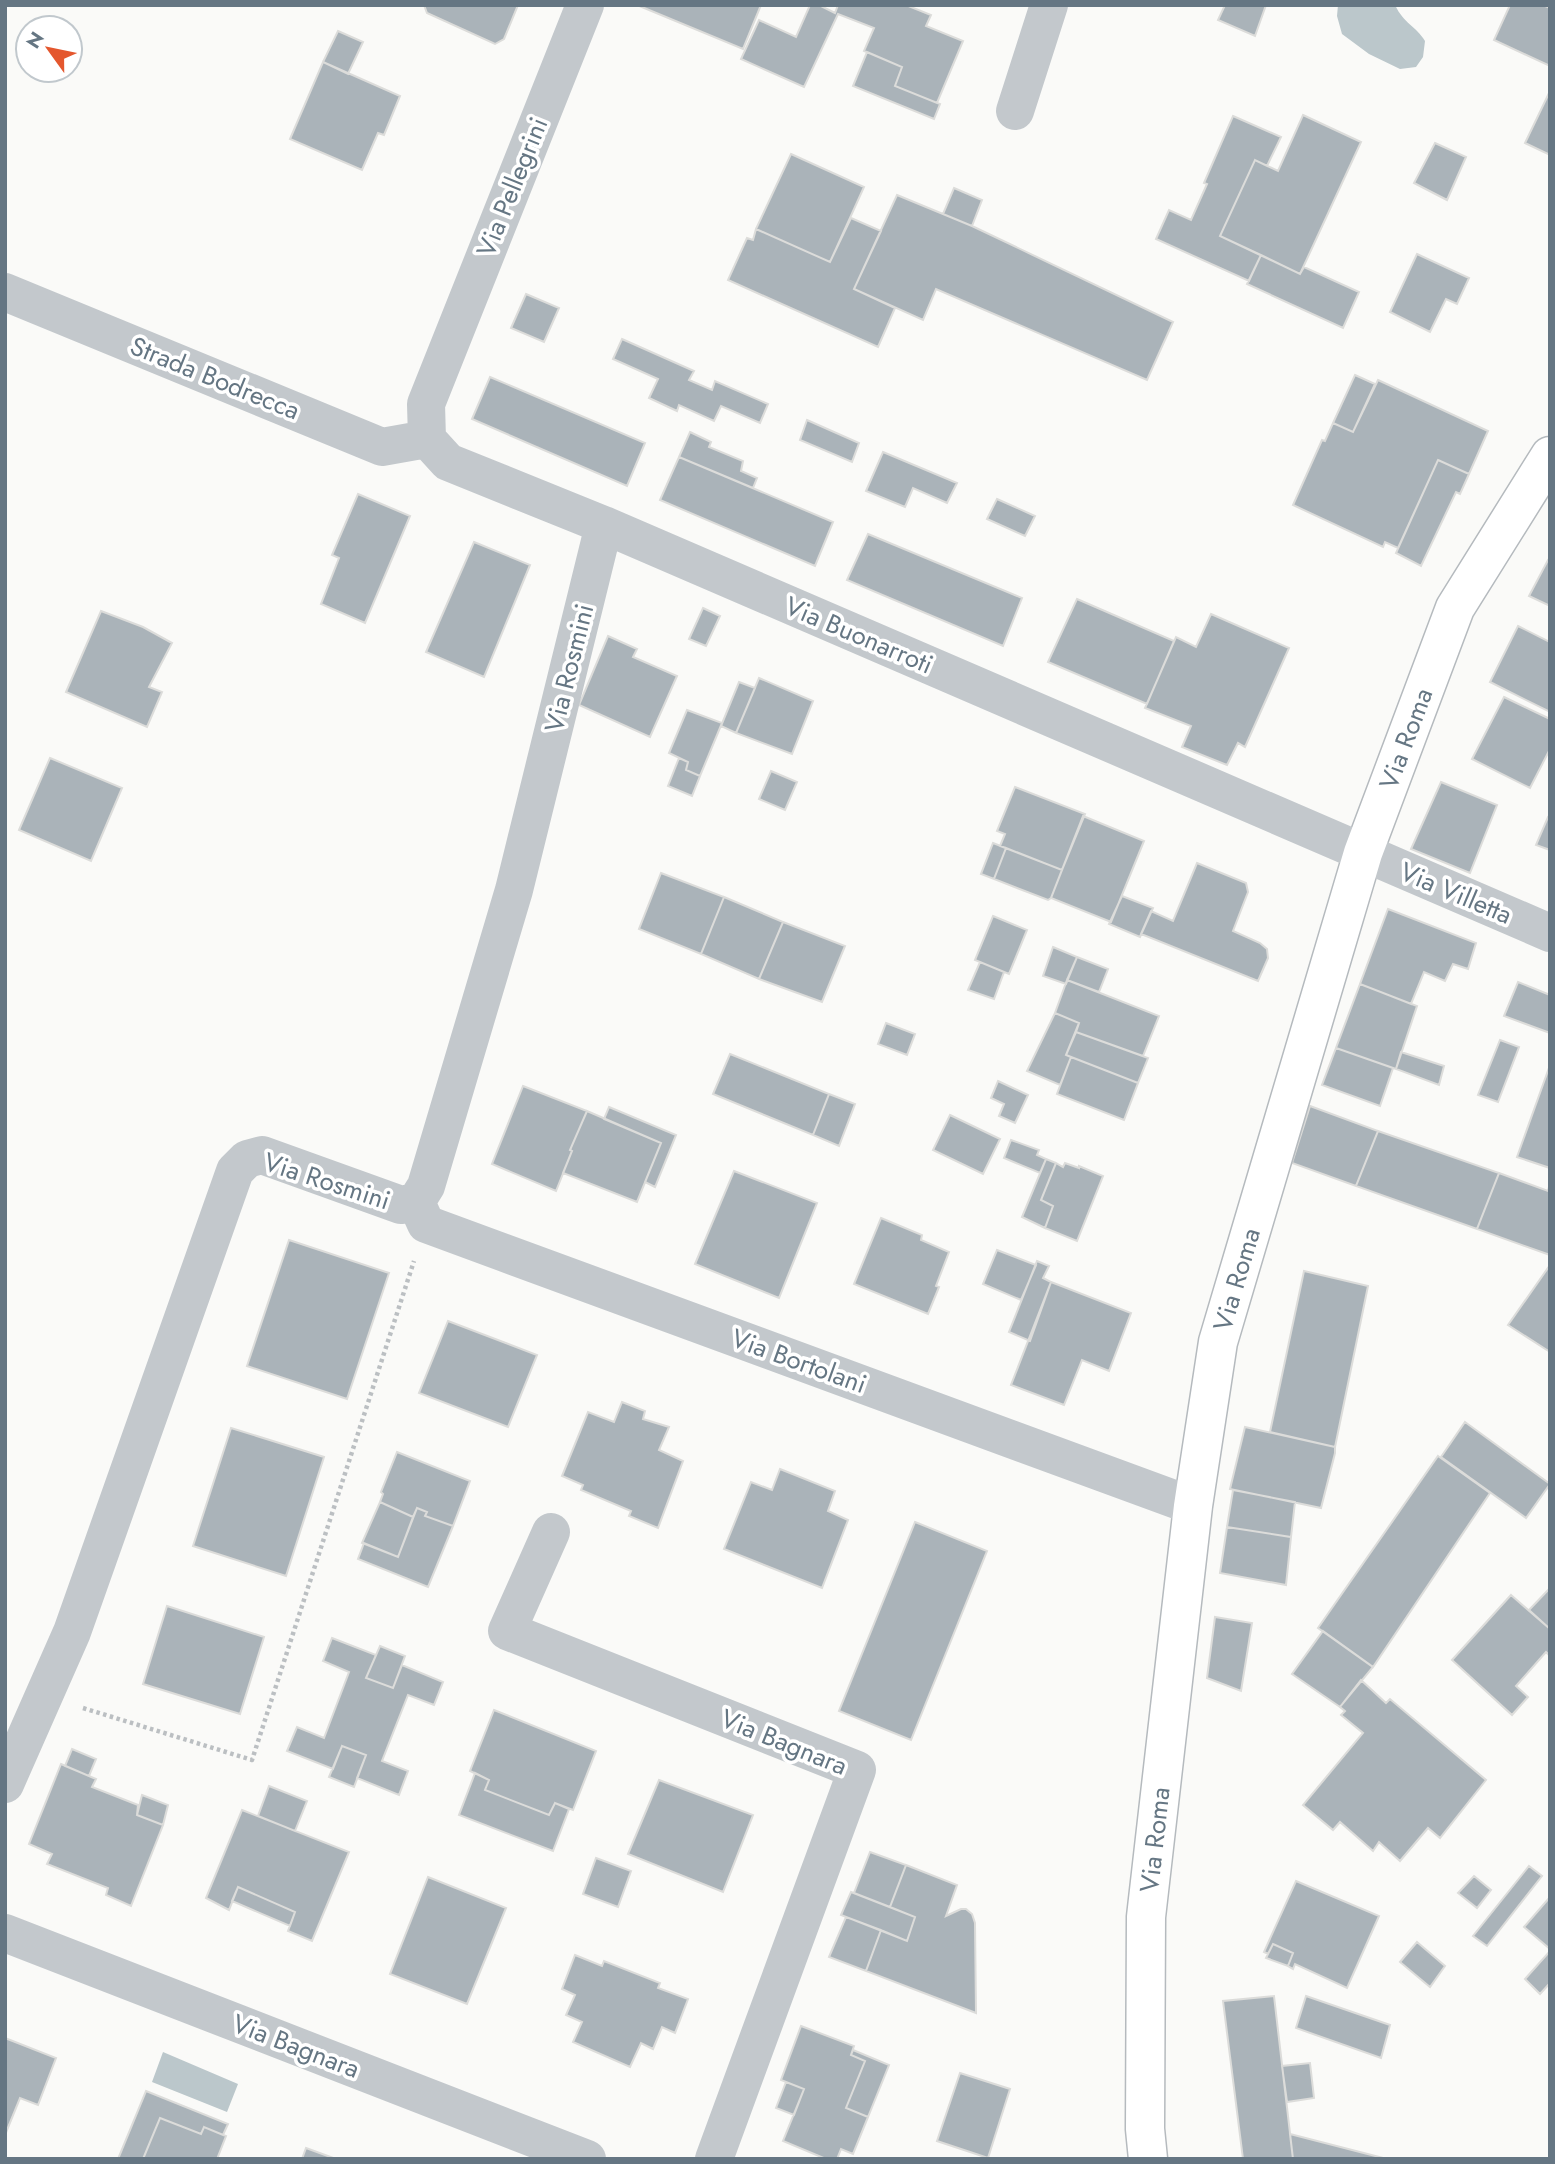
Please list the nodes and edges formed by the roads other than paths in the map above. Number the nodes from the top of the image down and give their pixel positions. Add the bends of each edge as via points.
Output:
1 (584, 5) edge
2 (1049, 5) edge
3 (1016, 111) dead end
4 (5, 292) edge
5 (427, 439) junction
6 (1550, 456) edge
7 (604, 525) junction
8 (1363, 853) junction
9 (1550, 933) edge
10 (421, 1213) junction
11 (1193, 1506) junction
12 (551, 1532) dead end
13 (5, 1784) edge
14 (5, 1933) edge
15 (587, 2159) edge
16 (714, 2159) edge
17 (1148, 2159) edge

1 - 5 street, Via Pellegrini via 426,404
2 - 3 street
4 - 5 street, Strada Bodrecca via 382,447
5 - 7 street, Via Buonarroti via 448,462
6 - 8 main road, Via Roma via 1455,608
7 - 8 street, Via Buonarroti
7 - 10 street, Via Rosmini via 514,890
8 - 9 street, Via Villetta
8 - 11 main road, Via Roma via 1218,1342
10 - 11 street, Via Bortolani
10 - 13 street, Via Rosmini via 262,1155 247,1159 235,1171 72,1632
11 - 17 main road, Via Roma via 1146,1917
12 - 16 street, Via Bagnara via 508,1631 857,1770
14 - 15 street, Via Bagnara

